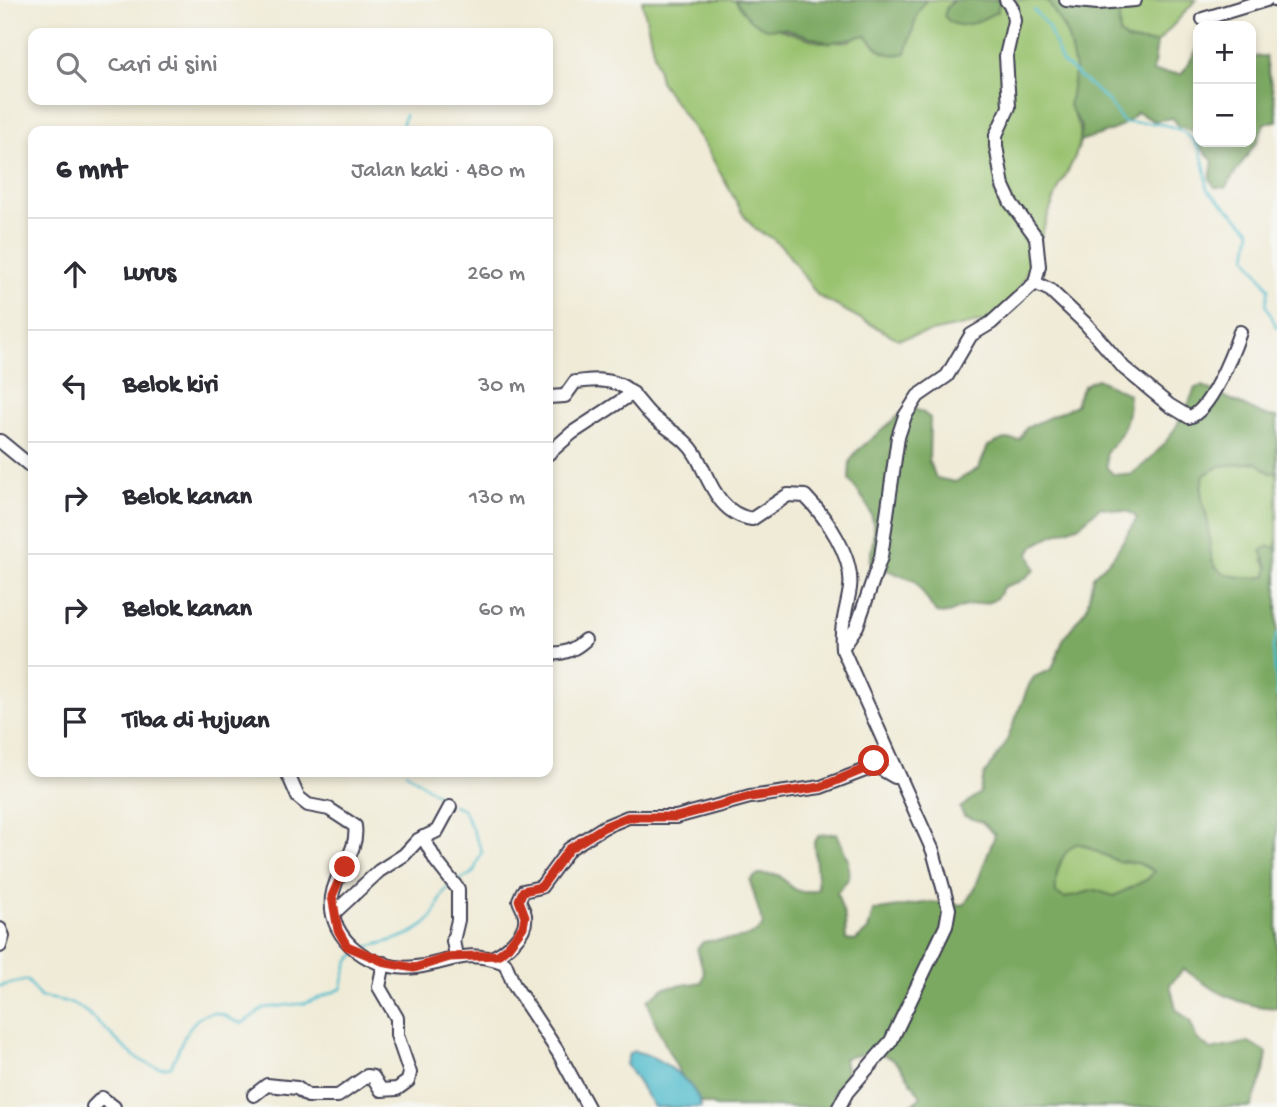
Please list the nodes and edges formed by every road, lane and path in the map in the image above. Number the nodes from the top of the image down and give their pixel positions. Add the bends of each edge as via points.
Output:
1 (1006, 0) edge
2 (1066, 0) edge
3 (1135, 0) edge
4 (1266, 0) edge
5 (1203, 19) dead end
6 (1035, 282) junction
7 (1240, 332) dead end
8 (633, 393) junction
9 (553, 397) edge
10 (0, 441) edge
11 (553, 450) edge
12 (28, 464) edge
13 (585, 640) dead end
14 (842, 648) junction
15 (553, 654) edge
16 (885, 746) junction
17 (869, 767) junction
18 (289, 777) edge
19 (906, 791) junction
20 (450, 807) dead end
21 (424, 837) junction
22 (334, 914) junction
23 (0, 929) edge
24 (0, 946) edge
25 (456, 956) junction
26 (491, 958) junction
27 (384, 963) junction
28 (254, 1095) dead end
29 (93, 1107) edge
30 (114, 1107) edge
31 (588, 1107) edge
32 (839, 1107) edge

1 - 6 street via 1014,21 1006,55 1009,107 996,146 1003,186 1036,237 1039,266
2 - 3 street
4 - 5 street
6 - 7 street via 1086,324 1124,368 1189,417 1201,410 1215,389
6 - 14 street via 991,323 971,335 947,376 918,396 905,416 881,557 857,625
8 - 9 street via 618,383 599,380 575,383 565,396
8 - 11 street
8 - 14 street via 655,419 683,438 727,508 752,519 788,495 801,494 824,518 850,571 840,627
10 - 12 street
13 - 15 street via 575,649
14 - 16 street
16 - 17 street
16 - 19 street
17 - 19 street via 890,772
17 - 26 street via 821,787 750,797 676,817 628,817 604,827 569,849 541,887 523,891 519,900 525,916 523,927 508,947
18 - 22 street via 298,797 308,805 329,809 355,826 357,839 332,896
19 - 32 street via 933,851 949,909 946,926 891,1041
20 - 21 street via 438,831
21 - 22 street via 374,875
21 - 25 street via 458,889
22 - 27 street via 347,946
23 - 24 street
25 - 26 street
25 - 27 street via 414,968
26 - 31 street via 505,963
27 - 28 street via 379,987 397,1018 408,1081 397,1089 382,1090 367,1076 338,1096 308,1096 297,1088 267,1085
29 - 30 street via 102,1098

